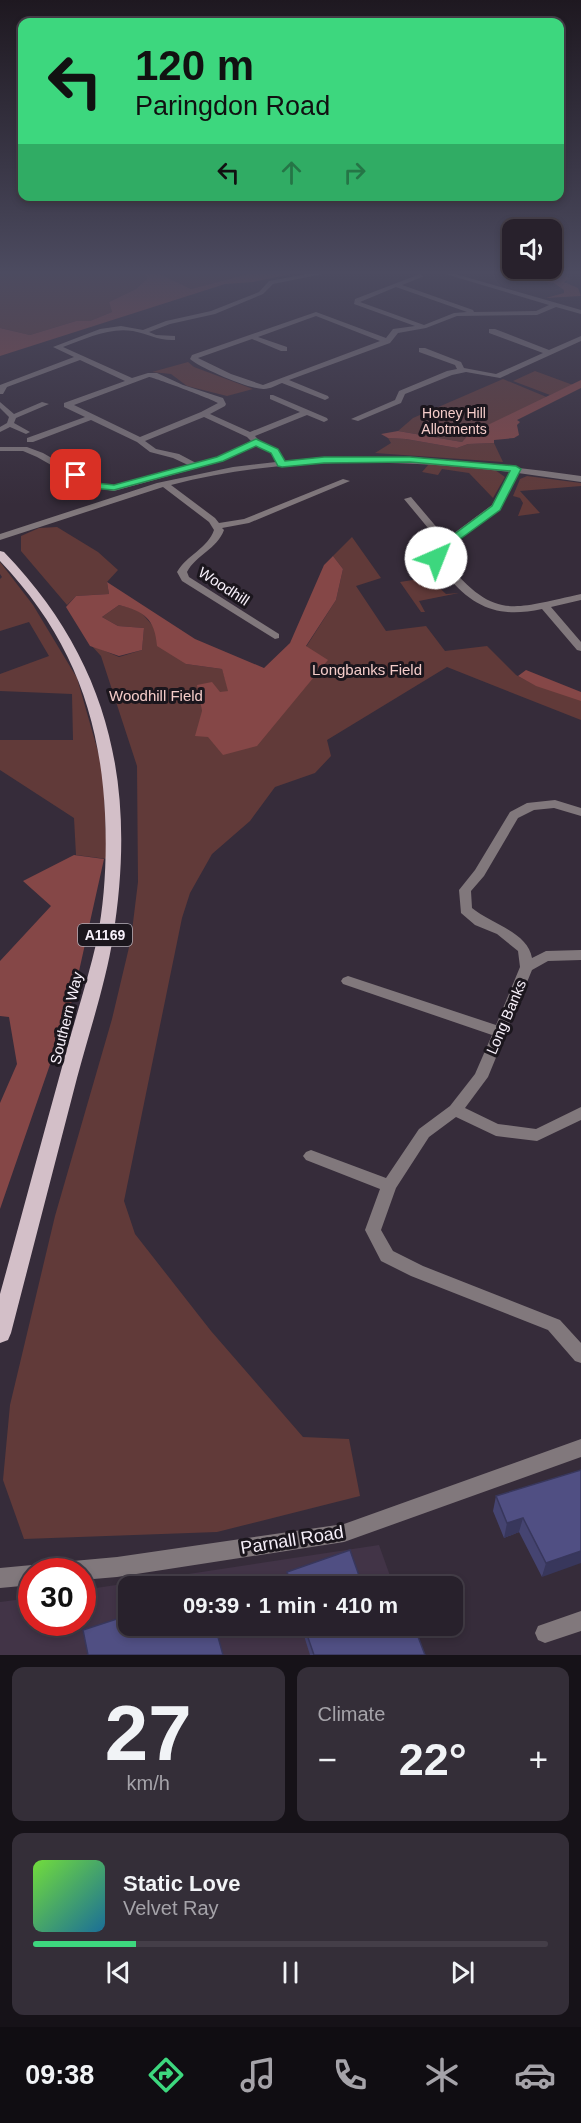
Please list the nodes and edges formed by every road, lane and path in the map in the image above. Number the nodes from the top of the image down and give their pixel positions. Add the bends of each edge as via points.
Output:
1 (64, 350) edge
2 (214, 350) edge
3 (363, 350) edge
4 (422, 350) dead end
5 (543, 350) edge
6 (552, 350) edge
7 (548, 352) junction
8 (80, 357) junction
9 (462, 371) junction
10 (132, 381) junction
11 (284, 381) junction
12 (0, 392) edge
13 (273, 397) dead end
14 (315, 402) dead end
15 (0, 404) edge
16 (45, 404) dead end
17 (308, 412) junction
18 (204, 414) junction
19 (91, 417) junction
20 (355, 419) dead end
21 (324, 420) dead end
22 (11, 421) junction
23 (0, 430) edge
24 (253, 439) junction
25 (140, 440) junction
26 (0, 449) edge
27 (282, 464) junction
28 (196, 466) junction
29 (516, 469) junction
30 (581, 479) edge
31 (346, 482) dead end
32 (165, 484) junction
33 (408, 500) dead end
34 (218, 526) junction
35 (0, 537) edge
36 (455, 538) junction
37 (0, 554) edge
38 (581, 597) edge
39 (544, 605) junction
40 (275, 636) dead end
41 (581, 648) edge
42 (581, 812) edge
43 (581, 955) edge
44 (527, 967) junction
45 (348, 981) dead end
46 (500, 1032) junction
47 (456, 1110) junction
48 (581, 1113) edge
49 (311, 1156) dead end
50 (389, 1186) junction
51 (0, 1333) edge
52 (581, 1354) edge
53 (581, 1449) edge
54 (96, 1569) edge
55 (18, 1576) edge
56 (0, 1578) edge
57 (581, 1621) edge
58 (545, 1633) dead end

1 - 8 street
2 - 11 street via 195,357 199,364 253,386 269,387
3 - 11 street
4 - 9 street via 458,364
5 - 7 street
6 - 7 street
7 - 9 street via 496,376
8 - 10 street
8 - 12 street via 4,385
9 - 20 street via 402,393 398,401
10 - 18 street via 157,375 222,404
10 - 19 street via 67,405
11 - 14 street via 328,397
13 - 17 street
15 - 22 street
16 - 22 street
17 - 21 street
17 - 24 street
18 - 24 street
18 - 25 street
19 - 22 street via 28,436
19 - 25 street
22 - 23 street
24 - 27 street via 275,451
24 - 28 street via 220,459
25 - 28 street via 147,448
26 - 28 street via 24,449 93,486 114,488
27 - 29 street via 410,459
27 - 32 street
29 - 30 street
29 - 36 street via 496,507
31 - 34 street via 246,522
32 - 34 street
32 - 35 street
33 - 36 street via 436,532
34 - 40 street, Woodhill via 217,537 186,564 183,576
36 - 39 street via 438,550 436,558 475,600 505,611
37 - 51 main road, Southern Way / A1169 via 58,627 81,670 99,717 110,772 115,858 105,939
38 - 39 street
39 - 41 street
42 - 44 street, Long Banks via 555,804 531,806 514,814 480,873 465,890 466,910 524,949
43 - 44 street via 546,956
44 - 46 street, Long Banks
45 - 46 street
46 - 47 street, Long Banks via 481,1077
47 - 48 street via 496,1130 537,1135
47 - 50 street, Long Banks via 424,1133
49 - 50 street
50 - 52 street, Long Banks via 373,1230 387,1256 554,1325
53 - 54 street, Parnall Road via 344,1533
55 - 56 street
57 - 58 street

